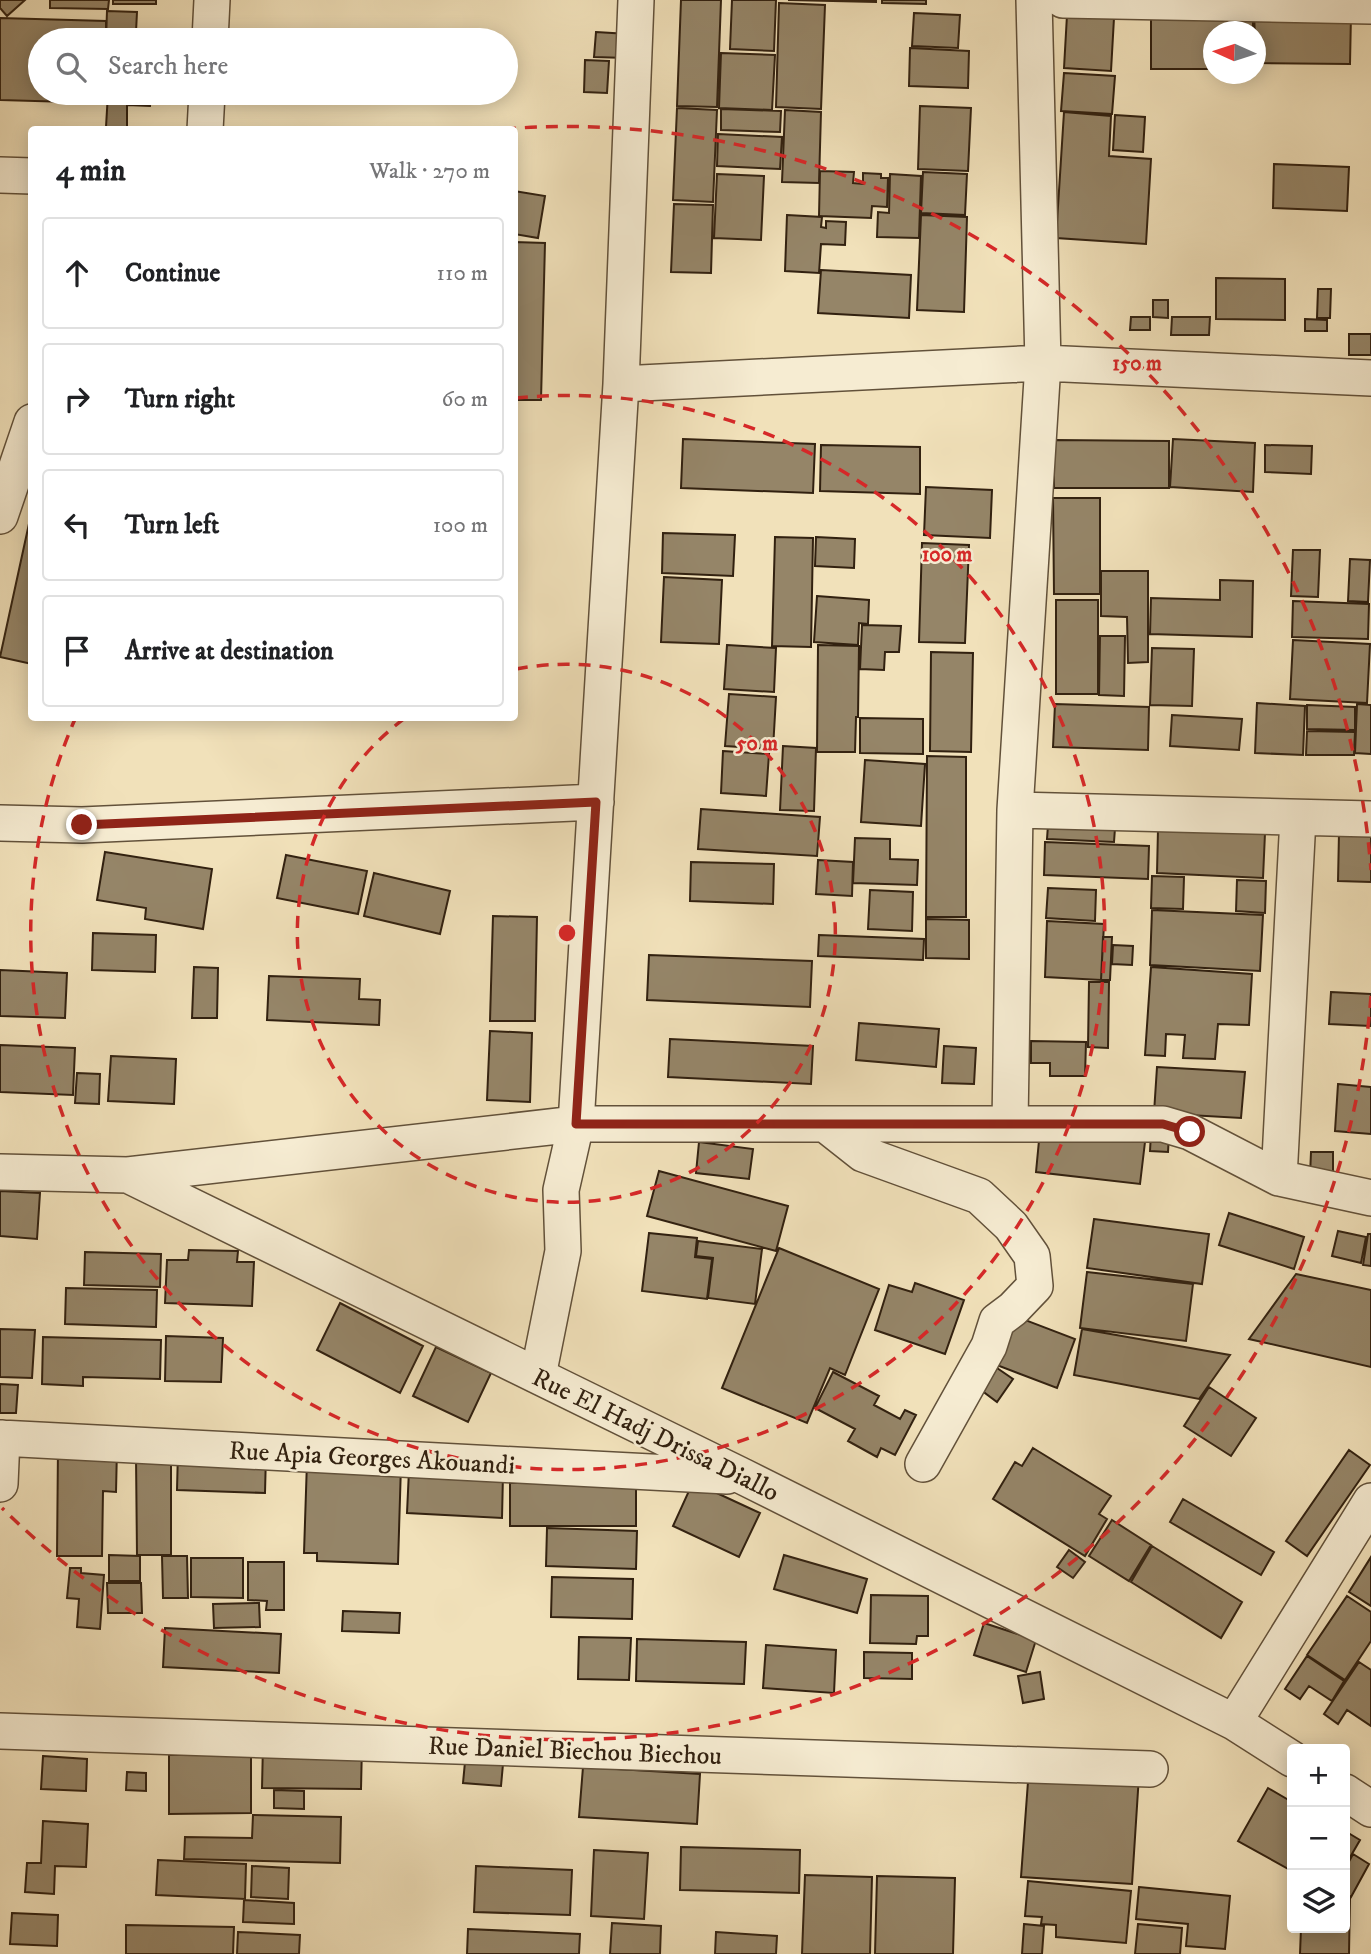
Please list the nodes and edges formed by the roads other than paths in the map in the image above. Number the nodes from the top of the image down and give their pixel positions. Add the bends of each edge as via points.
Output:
1 (212, 0) edge
2 (636, 0) edge
3 (1034, 0) edge
4 (1063, 0) edge
5 (1371, 6) edge
6 (211, 28) edge
7 (206, 105) edge
8 (205, 126) edge
9 (0, 175) edge
10 (28, 176) edge
11 (1043, 363) junction
12 (1371, 378) edge
13 (621, 384) junction
14 (28, 434) edge
15 (0, 516) edge
16 (596, 802) junction
17 (1016, 810) junction
18 (1298, 818) junction
19 (1371, 819) edge
20 (0, 824) edge
21 (576, 1124) junction
22 (825, 1124) junction
23 (1010, 1124) junction
24 (0, 1172) edge
25 (128, 1175) junction
26 (1279, 1178) junction
27 (1371, 1198) edge
28 (538, 1376) junction
29 (1, 1438) edge
30 (923, 1464) dead end
31 (744, 1477) junction
32 (0, 1484) edge
33 (1371, 1501) edge
34 (1234, 1722) junction
35 (0, 1731) edge
36 (1287, 1756) edge
37 (1150, 1769) dead end
38 (1350, 1795) edge
39 (1371, 1809) edge

1 - 6 street
2 - 13 street
3 - 11 street
4 - 5 street
7 - 8 street
9 - 10 street
11 - 12 street
11 - 13 street
11 - 17 street
13 - 16 street
14 - 15 street
16 - 20 street via 82,825
16 - 21 street
17 - 18 street
17 - 23 street
18 - 19 street
18 - 26 street
21 - 22 street
21 - 25 street
21 - 28 street via 561,1190 563,1251
22 - 23 street
22 - 30 street via 863,1154 979,1196 1011,1226 1032,1256 1035,1286 997,1321 989,1346
23 - 26 street via 1163,1124 1190,1132
24 - 25 street, Rue El Hadj Drissa Diallo
25 - 28 street, Rue El Hadj Drissa Diallo
26 - 27 street
28 - 31 street, Rue El Hadj Drissa Diallo
29 - 31 street, Rue Apia Georges Akouandi
29 - 32 street
31 - 34 street, Rue El Hadj Drissa Diallo
33 - 34 street
34 - 36 street, Rue El Hadj Drissa Diallo
35 - 37 street, Rue Daniel Biechou Biechou
38 - 39 street

